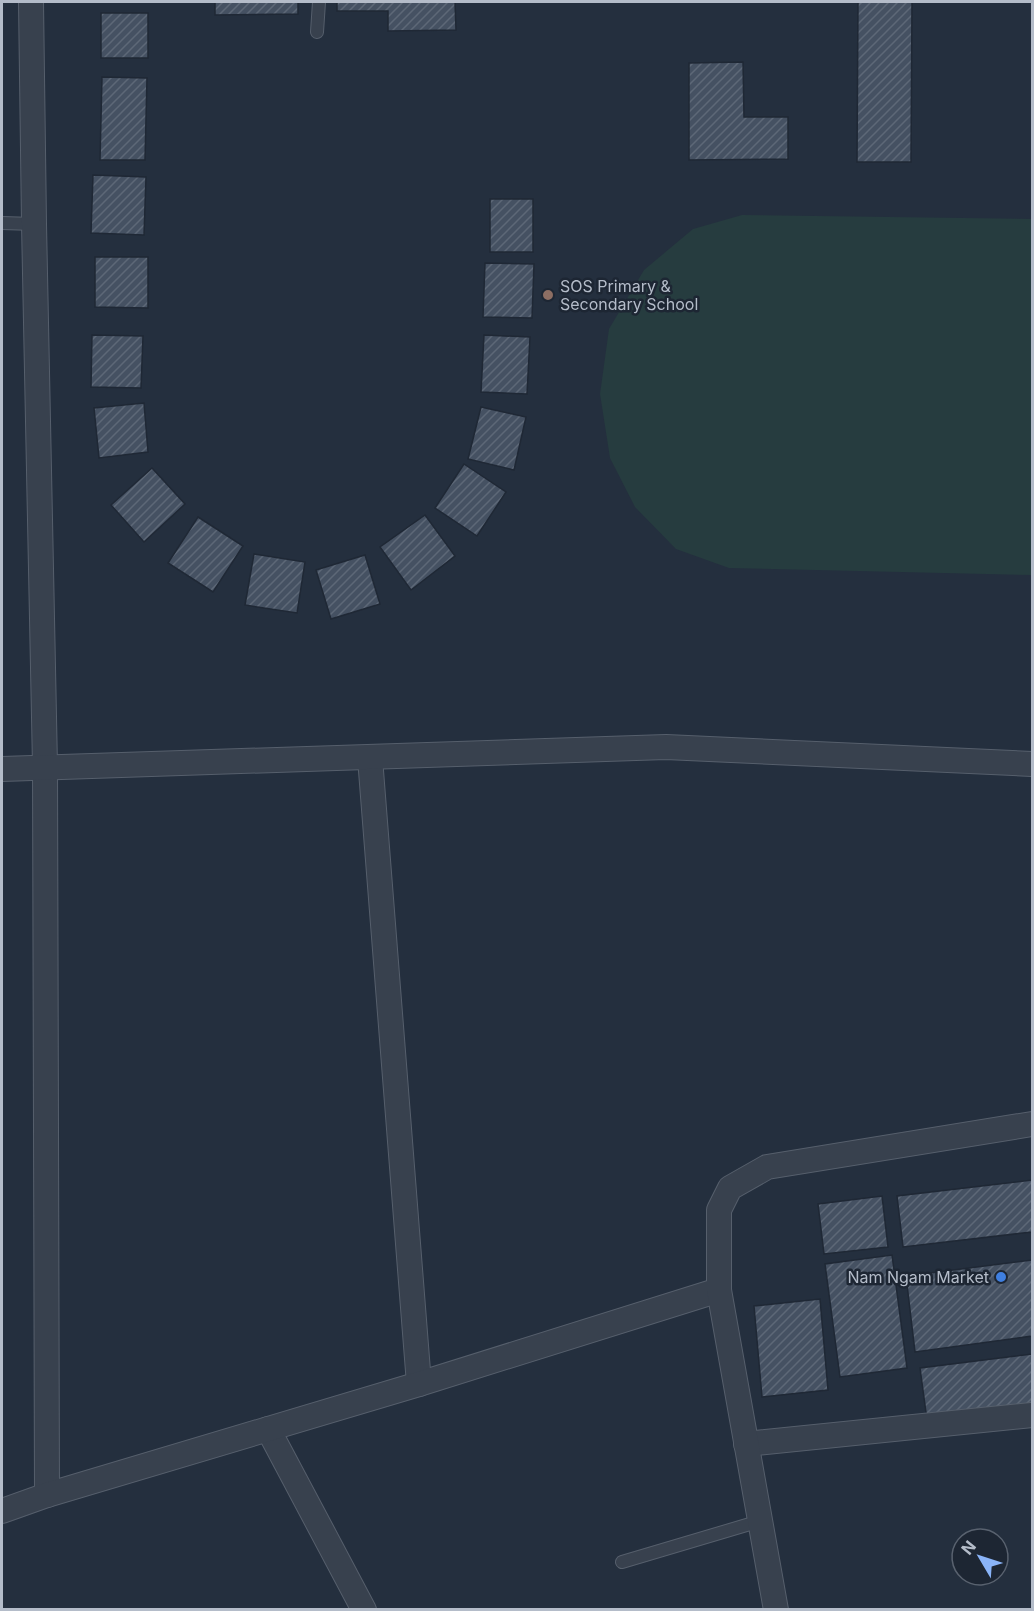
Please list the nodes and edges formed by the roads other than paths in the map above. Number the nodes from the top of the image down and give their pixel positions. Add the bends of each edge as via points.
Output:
1 (31, 2) edge
2 (319, 2) edge
3 (317, 32) dead end
4 (2, 223) edge
5 (34, 224) junction
6 (370, 758) junction
7 (1032, 764) edge
8 (45, 766) junction
9 (2, 769) edge
10 (1032, 1124) edge
11 (719, 1290) junction
12 (419, 1384) junction
13 (1032, 1415) edge
14 (268, 1429) junction
15 (746, 1444) junction
16 (47, 1495) junction
17 (2, 1511) edge
18 (760, 1521) junction
19 (621, 1562) dead end
20 (364, 1610) edge
21 (776, 1610) edge

1 - 5 street
2 - 3 lane
4 - 5 lane
5 - 8 street
6 - 7 street via 666,747
6 - 8 street
6 - 12 street
8 - 9 street
8 - 16 street
10 - 11 street via 767,1167 730,1188 719,1210
11 - 12 street
11 - 15 street
12 - 14 street
13 - 15 street
14 - 16 street
14 - 20 street
15 - 18 street
16 - 17 street
18 - 19 lane
18 - 21 street

